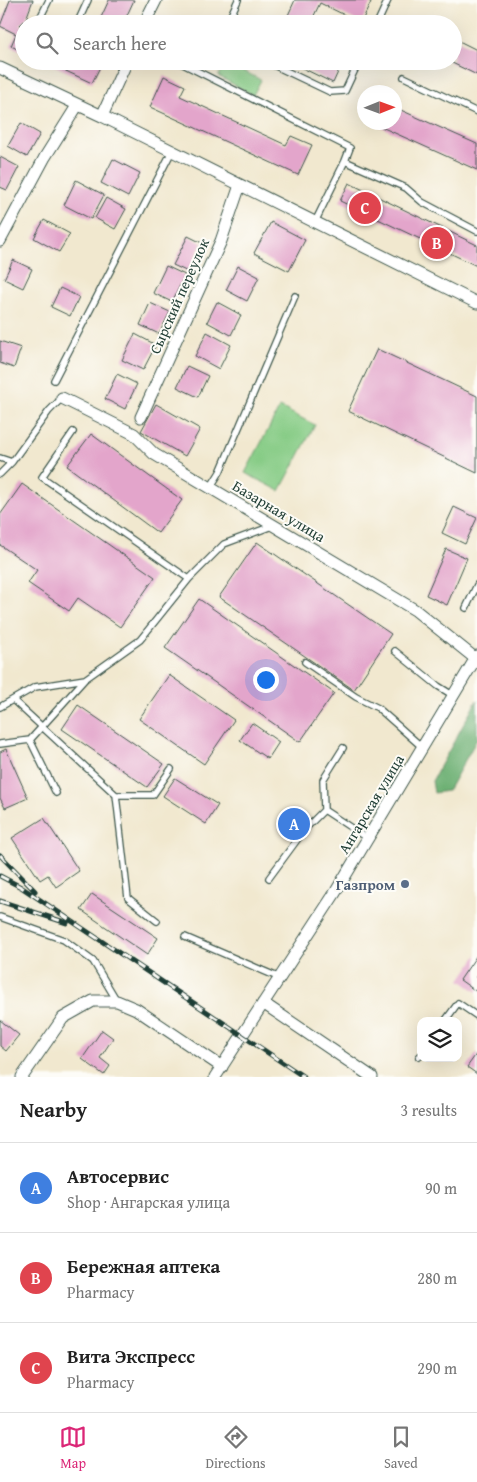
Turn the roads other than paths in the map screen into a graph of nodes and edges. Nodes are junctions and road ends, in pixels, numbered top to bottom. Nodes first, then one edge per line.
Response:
1 (49, 0) edge
2 (88, 0) edge
3 (156, 0) edge
4 (238, 0) edge
5 (388, 0) edge
6 (42, 15) edge
7 (81, 15) edge
8 (148, 15) edge
9 (231, 15) edge
10 (381, 15) edge
11 (0, 68) edge
12 (123, 70) edge
13 (195, 70) edge
14 (284, 70) edge
15 (355, 70) edge
16 (404, 77) dead end
17 (77, 106) junction
18 (477, 112) edge
19 (102, 116) junction
20 (172, 151) junction
21 (344, 161) junction
22 (240, 185) junction
23 (315, 222) junction
24 (477, 231) edge
25 (0, 241) edge
26 (295, 296) dead end
27 (477, 303) edge
28 (54, 380) dead end
29 (62, 398) joint
30 (141, 417) dead end
31 (73, 432) dead end
32 (0, 458) edge
33 (12, 462) junction
34 (0, 474) edge
35 (210, 488) junction
36 (274, 525) junction
37 (189, 579) junction
38 (477, 586) edge
39 (466, 608) dead end
40 (395, 651) dead end
41 (476, 658) edge
42 (305, 662) dead end
43 (85, 679) junction
44 (454, 696) junction
45 (13, 700) junction
46 (0, 707) edge
47 (43, 726) junction
48 (30, 740) junction
49 (0, 744) edge
50 (343, 748) dead end
51 (423, 748) junction
52 (171, 770) dead end
53 (56, 792) dead end
54 (116, 795) junction
55 (324, 810) junction
56 (368, 839) junction
57 (269, 878) dead end
58 (0, 917) edge
59 (157, 921) dead end
60 (185, 936) dead end
61 (280, 978) junction
62 (117, 1001) junction
63 (263, 1003) junction
64 (477, 1016) edge
65 (448, 1017) edge
66 (222, 1067) junction
67 (22, 1077) edge
68 (215, 1077) edge
69 (372, 1077) edge

1 - 6 lane
2 - 7 lane
3 - 8 street
4 - 9 lane
5 - 10 lane
11 - 17 street
12 - 19 street
13 - 21 lane
14 - 15 lane
16 - 18 lane
17 - 19 street
17 - 25 street
19 - 20 street
20 - 22 street
20 - 28 lane
21 - 23 lane
21 - 24 lane
22 - 23 street
22 - 30 street, Сырский переулок
23 - 27 street
26 - 35 lane
29 - 33 lane
29 - 35 street, Базарная улица
31 - 37 lane
32 - 33 lane
33 - 34 lane
35 - 36 street, Базарная улица
36 - 37 lane
36 - 41 street, Базарная улица
37 - 43 lane
38 - 39 lane
40 - 44 lane
41 - 44 street, Ангарская улица
42 - 51 lane
43 - 45 lane
43 - 47 lane
44 - 51 street, Ангарская улица
45 - 46 lane
45 - 47 lane
47 - 48 lane
47 - 54 lane
48 - 49 lane
48 - 53 lane
50 - 55 lane
51 - 56 street, Ангарская улица
52 - 54 lane
54 - 59 lane
55 - 56 lane
55 - 57 lane
56 - 61 street, Ангарская улица
58 - 62 lane
60 - 61 lane
61 - 63 street, Ангарская улица
62 - 66 street
62 - 67 street
63 - 66 street, Ангарская улица
63 - 69 street
64 - 65 lane
66 - 68 street, Ангарская улица

